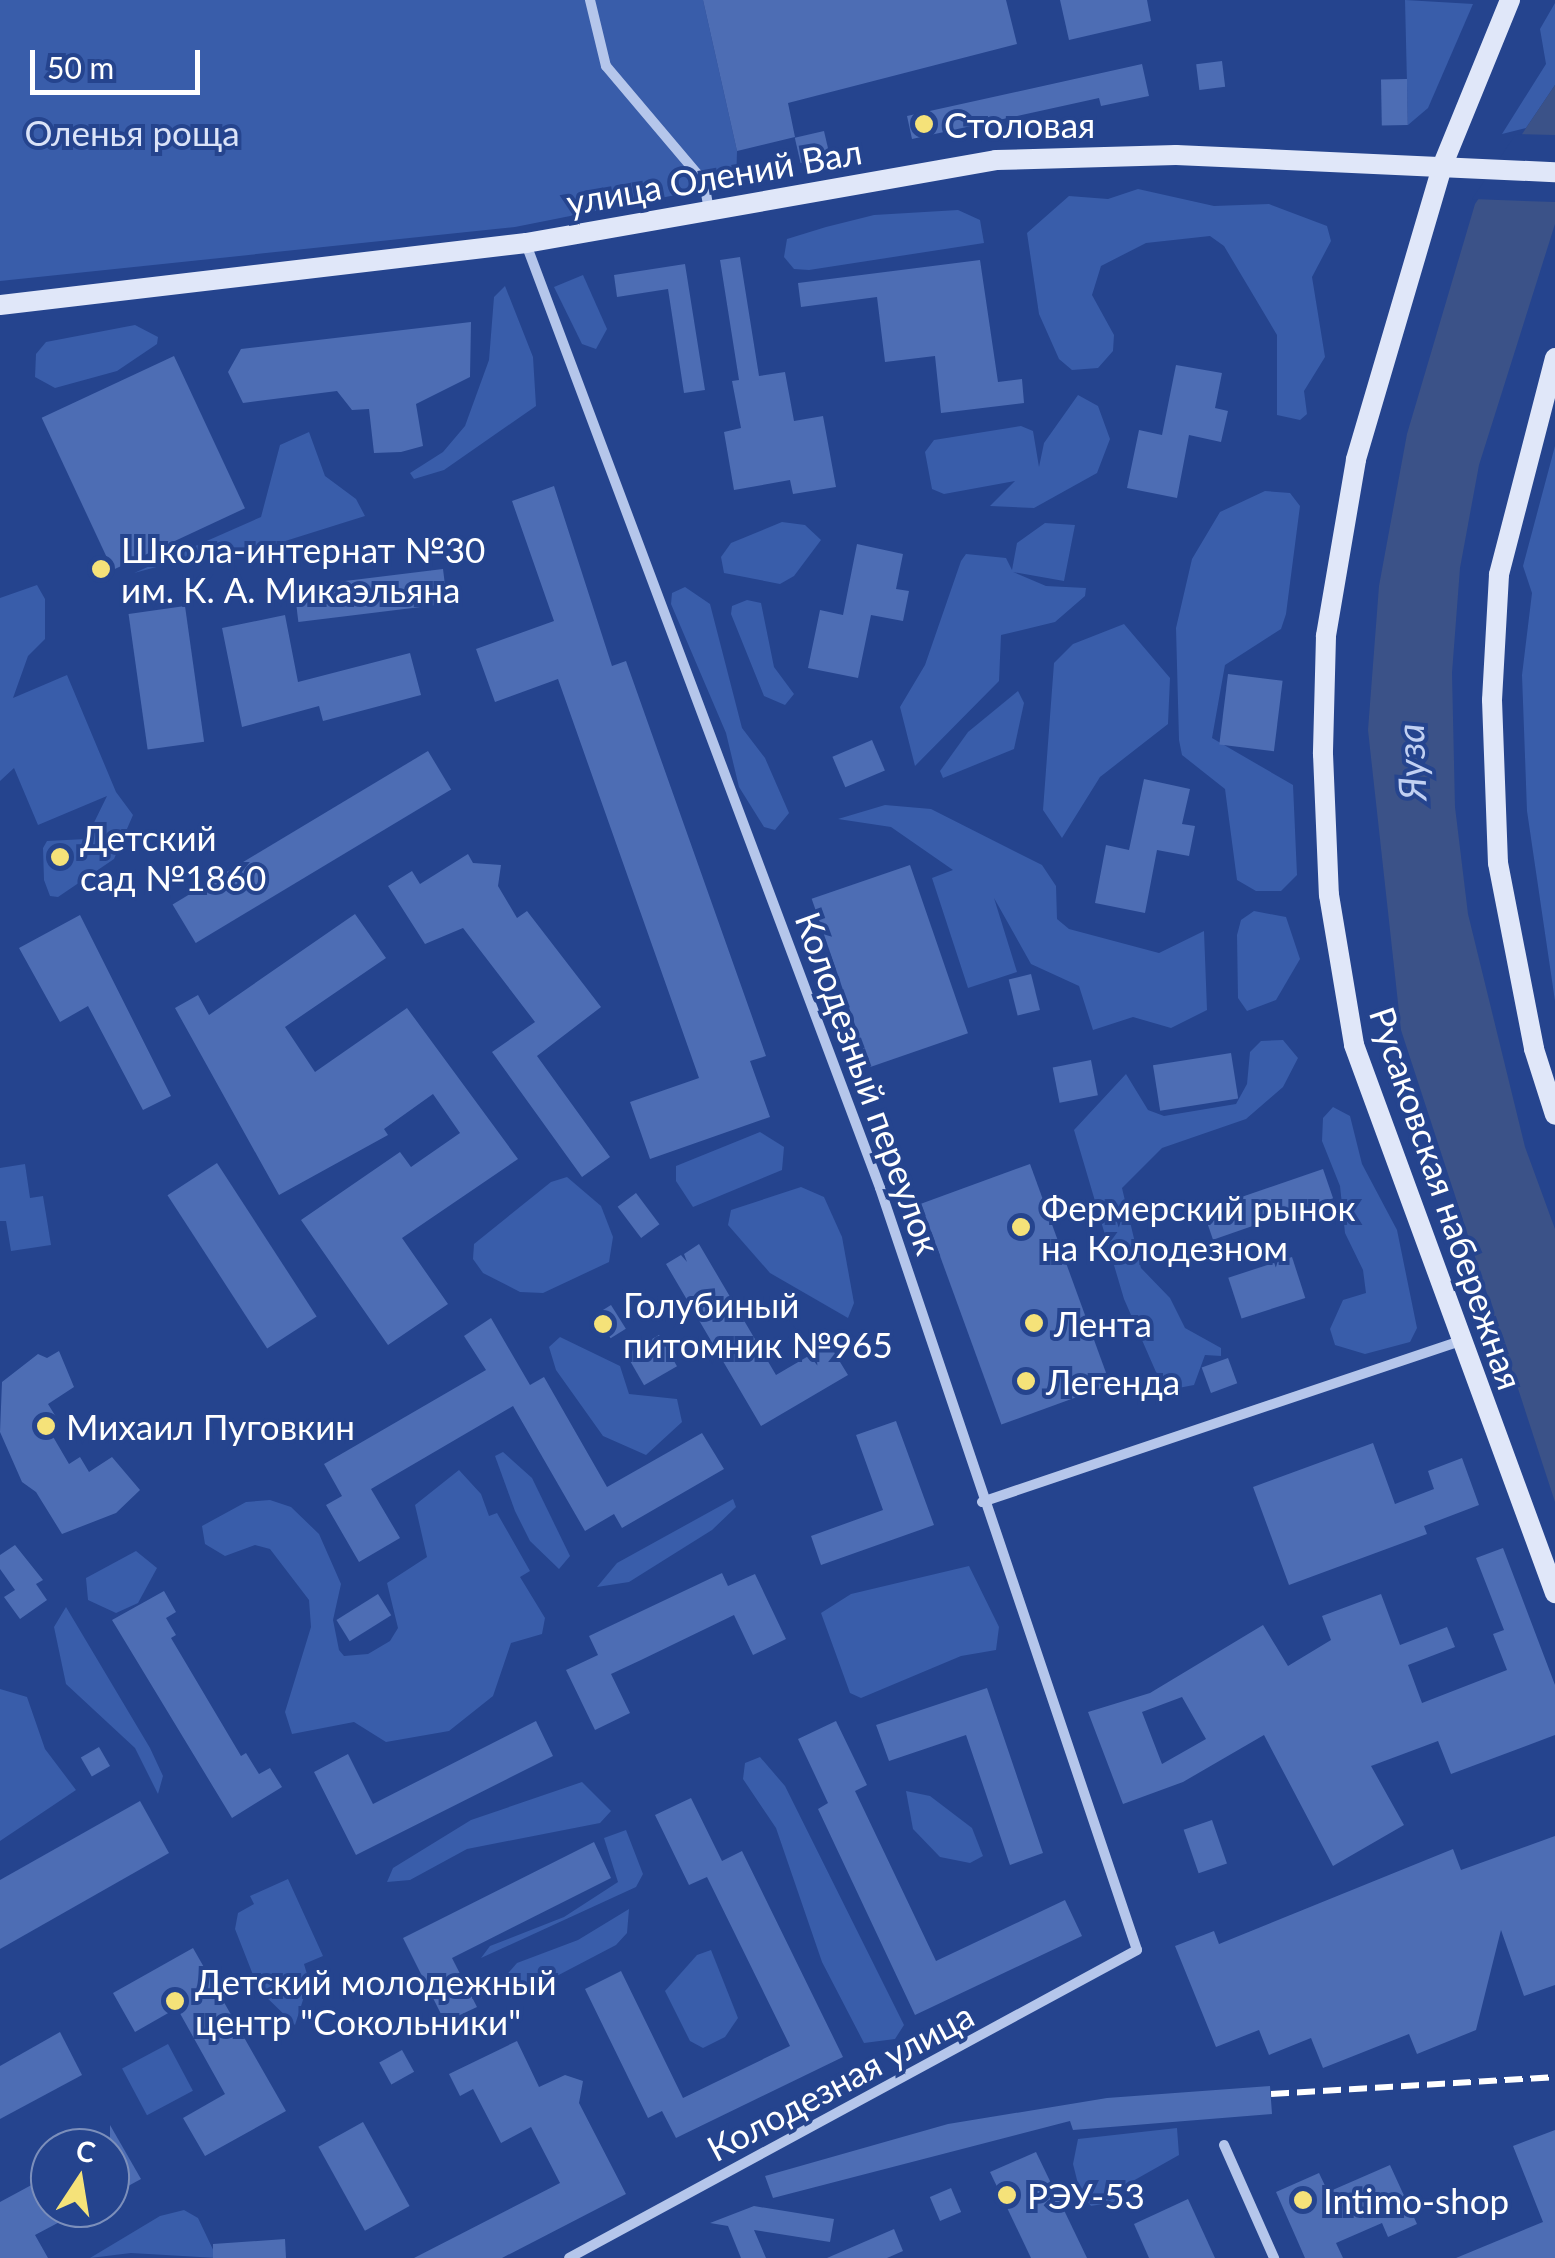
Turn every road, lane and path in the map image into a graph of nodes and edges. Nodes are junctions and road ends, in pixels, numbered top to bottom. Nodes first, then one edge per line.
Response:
1 (590, 0) edge
2 (1510, 0) edge
3 (1442, 167) junction
4 (1555, 172) edge
5 (709, 210) junction
6 (526, 243) junction
7 (0, 305) edge
8 (1555, 358) edge
9 (1555, 1115) edge
10 (1460, 1341) junction
11 (982, 1502) junction
12 (1555, 1594) edge
13 (1137, 1950) joint
14 (1224, 2145) dead end
15 (569, 2258) edge
16 (1274, 2258) edge

1 - 5 street
2 - 3 main road, Русаковская набережная
3 - 4 main road, улица Олений Вал
3 - 5 main road, улица Олений Вал
3 - 10 main road, Русаковская набережная
5 - 6 main road, улица Олений Вал
6 - 7 main road, улица Олений Вал
6 - 11 street, Колодезный переулок
8 - 9 main road
10 - 11 street
10 - 12 main road, Русаковская набережная
11 - 13 street, Колодезный переулок
13 - 15 street, Колодезная улица
14 - 16 street

